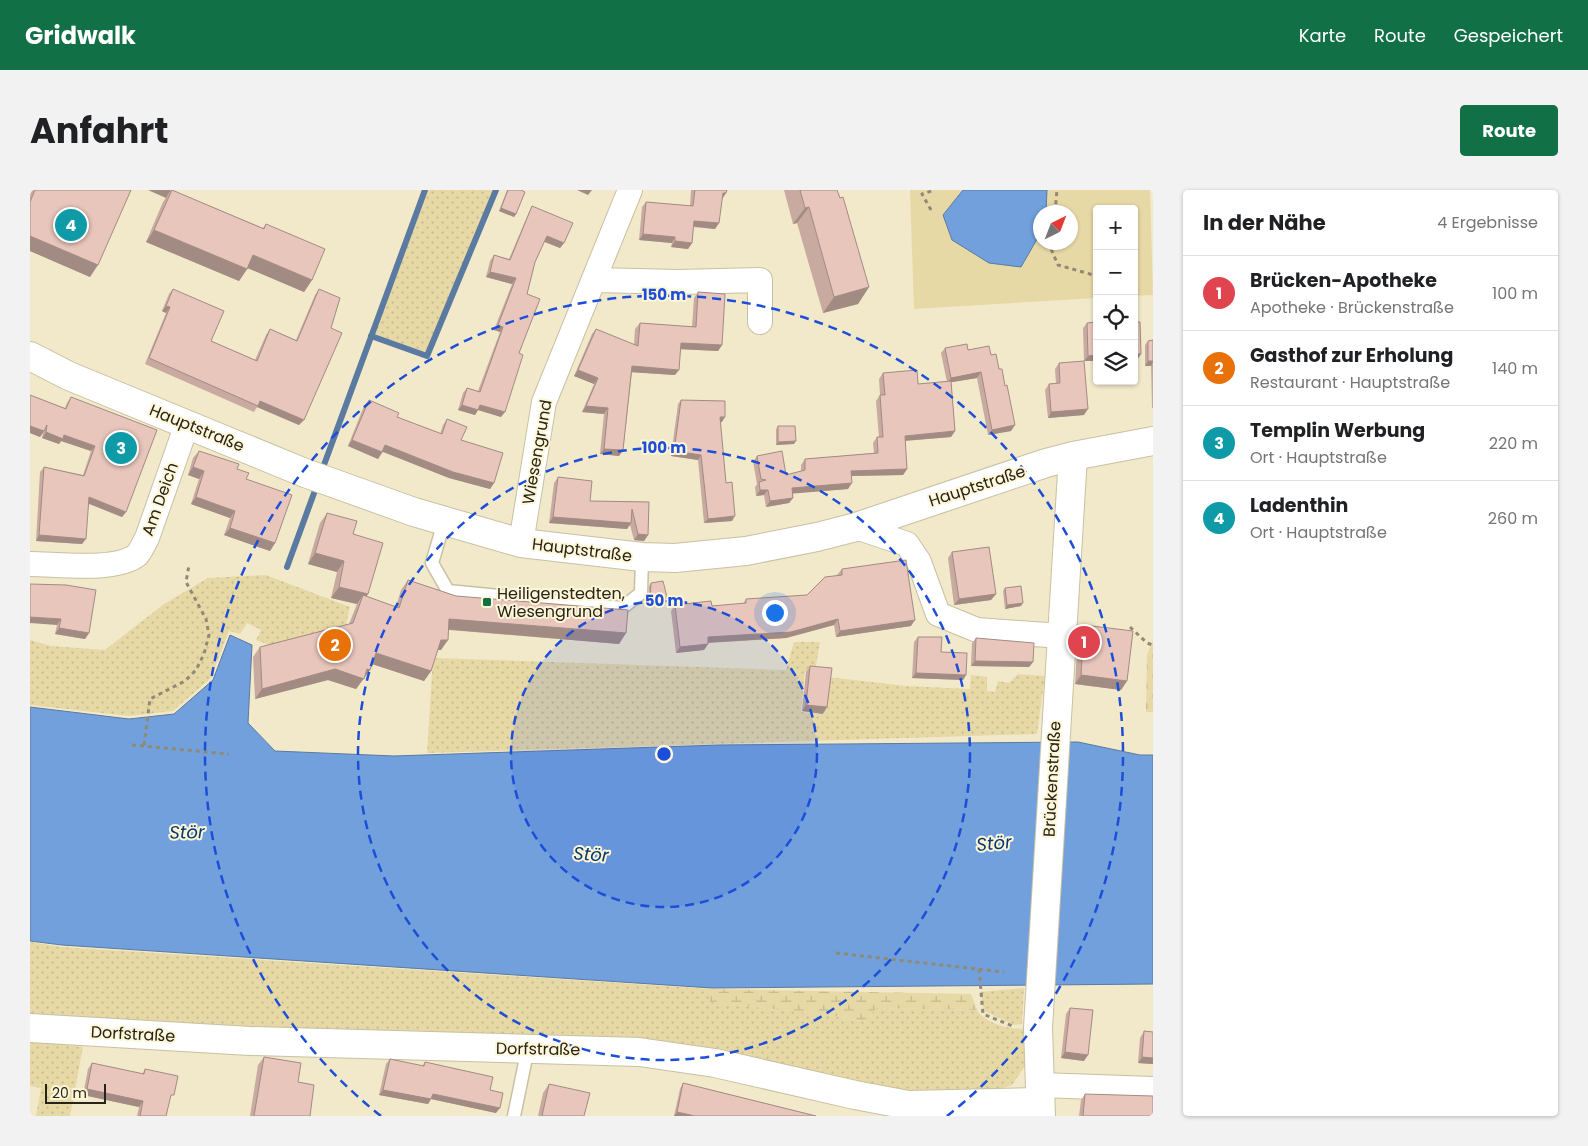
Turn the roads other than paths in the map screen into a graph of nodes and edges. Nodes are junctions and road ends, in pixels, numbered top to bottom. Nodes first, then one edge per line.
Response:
1 (630, 190) edge
2 (595, 280) junction
3 (760, 322) dead end
4 (30, 356) edge
5 (187, 424) junction
6 (1153, 441) edge
7 (1073, 456) junction
8 (444, 522) junction
9 (856, 527) junction
10 (522, 543) junction
11 (642, 557) junction
12 (30, 564) edge
13 (1061, 636) junction
14 (30, 1028) edge
15 (528, 1048) junction
16 (1153, 1089) edge
17 (1040, 1101) edge
18 (514, 1116) edge

1 - 2 street, Wiesengrund
2 - 3 street
2 - 10 street, Wiesengrund
4 - 5 street, Hauptstraße
5 - 8 street, Hauptstraße
5 - 12 street, Am Deich
6 - 7 street, Hauptstraße
7 - 9 street, Hauptstraße
7 - 13 street, Brückenstraße
8 - 10 street, Hauptstraße
8 - 11 lane
9 - 11 street, Hauptstraße
9 - 13 street
10 - 11 street, Hauptstraße
13 - 17 street, Brückenstraße
14 - 15 street, Dorfstraße
15 - 17 street, Dorfstraße
15 - 18 lane
16 - 17 street

